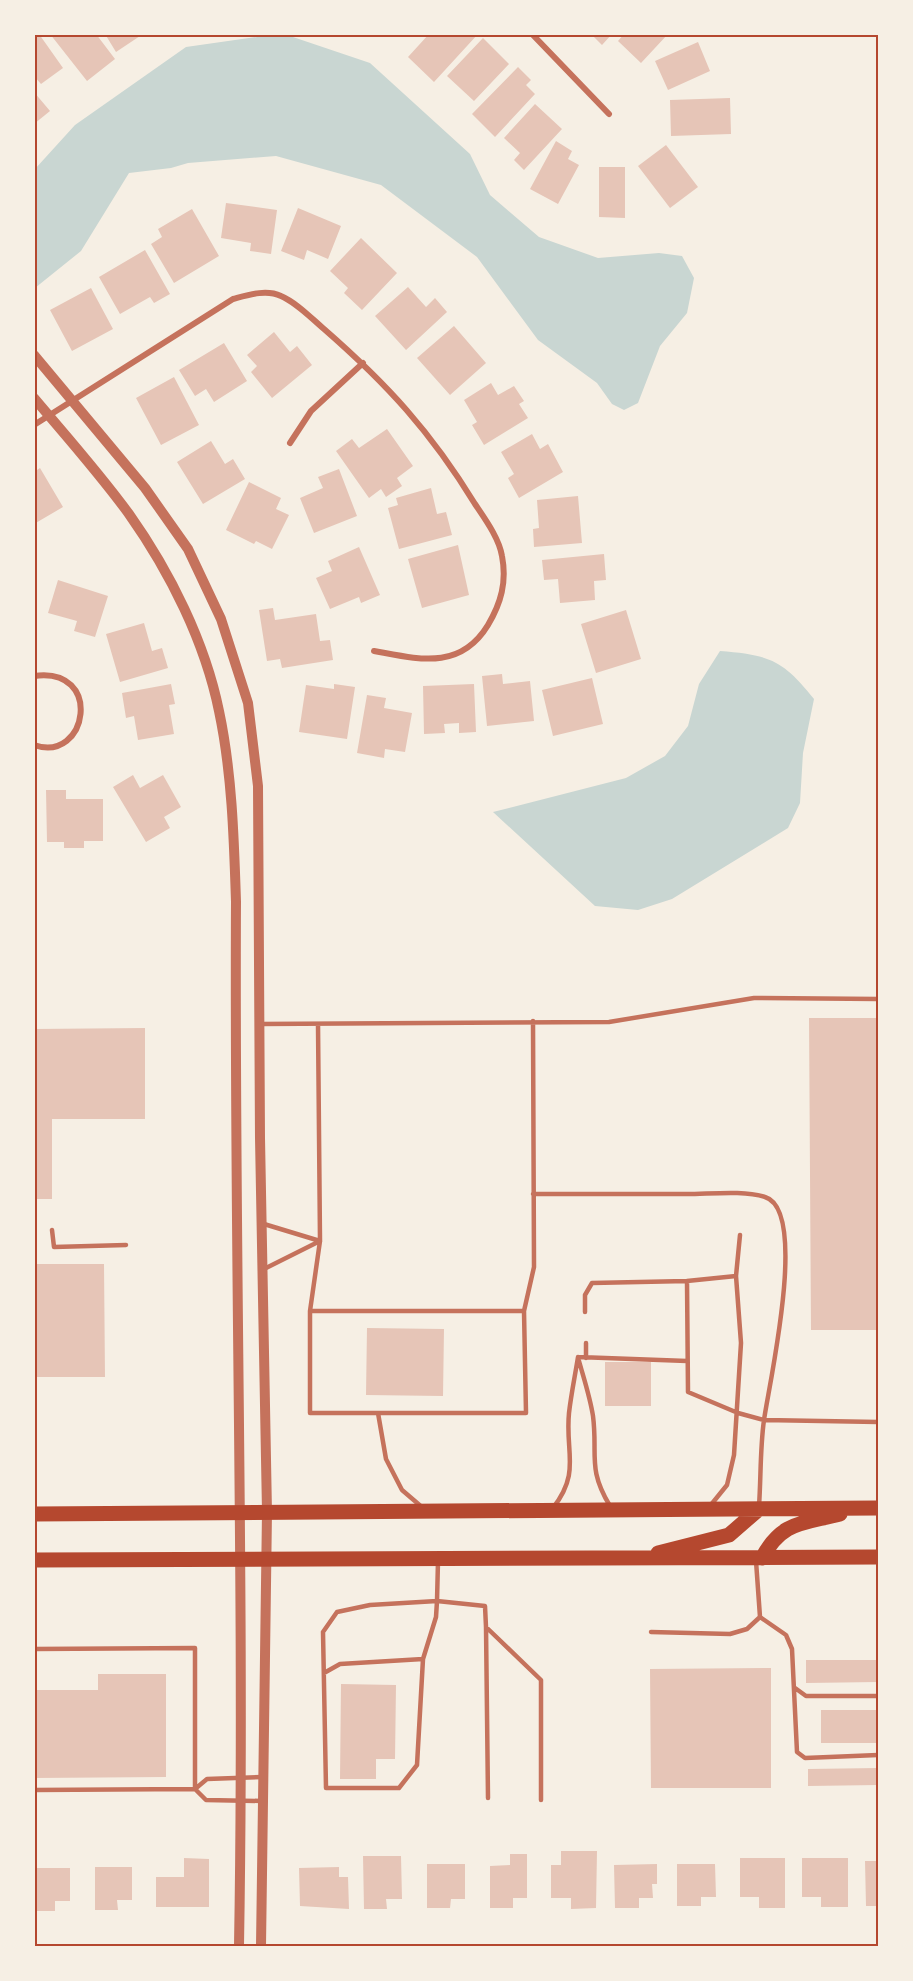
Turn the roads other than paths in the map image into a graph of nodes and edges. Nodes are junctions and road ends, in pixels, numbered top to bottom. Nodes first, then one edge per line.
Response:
1 (532, 34) edge
2 (609, 114) dead end
3 (34, 355) edge
4 (363, 363) junction
5 (34, 398) edge
6 (73, 400) junction
7 (49, 415) junction
8 (34, 425) edge
9 (290, 443) dead end
10 (374, 651) dead end
11 (34, 676) edge
12 (34, 745) edge
13 (879, 999) edge
14 (533, 1021) junction
15 (260, 1024) junction
16 (318, 1024) junction
17 (533, 1194) junction
18 (264, 1224) junction
19 (52, 1230) dead end
20 (740, 1235) dead end
21 (320, 1240) junction
22 (126, 1245) dead end
23 (264, 1269) junction
24 (736, 1276) junction
25 (687, 1281) junction
26 (310, 1311) junction
27 (524, 1311) junction
28 (585, 1312) dead end
29 (586, 1343) dead end
30 (578, 1357) junction
31 (586, 1358) junction
32 (687, 1361) junction
33 (378, 1413) junction
34 (738, 1413) junction
35 (764, 1420) junction
36 (879, 1422) edge
37 (861, 1508) junction
38 (879, 1508) edge
39 (759, 1509) junction
40 (550, 1510) junction
41 (613, 1510) junction
42 (706, 1510) junction
43 (428, 1511) junction
44 (267, 1512) junction
45 (238, 1513) junction
46 (34, 1514) edge
47 (879, 1557) edge
48 (438, 1558) junction
49 (759, 1558) junction
50 (240, 1559) junction
51 (267, 1559) junction
52 (632, 1559) junction
53 (34, 1560) edge
54 (437, 1601) junction
55 (759, 1617) junction
56 (486, 1627) junction
57 (651, 1632) dead end
58 (34, 1649) edge
59 (423, 1659) junction
60 (324, 1673) junction
61 (795, 1688) junction
62 (879, 1696) edge
63 (879, 1755) edge
64 (242, 1777) junction
65 (264, 1777) junction
66 (195, 1789) junction
67 (34, 1790) edge
68 (488, 1798) dead end
69 (541, 1800) dead end
70 (263, 1801) junction
71 (242, 1803) junction
72 (239, 1947) edge
73 (261, 1947) edge

1 - 2 street
3 - 6 street
4 - 6 street
4 - 9 street
4 - 10 street
5 - 7 street
6 - 7 street
6 - 15 street
7 - 8 street
7 - 45 street
11 - 12 street
13 - 14 lane
14 - 16 lane
14 - 17 lane
15 - 16 lane
15 - 18 street
16 - 21 lane
17 - 27 lane
17 - 35 lane
18 - 21 lane
18 - 23 street
19 - 22 lane
20 - 24 lane
21 - 23 lane
21 - 26 lane
23 - 44 street
24 - 25 lane
24 - 34 lane
25 - 28 lane
25 - 32 lane
26 - 27 lane
26 - 33 lane
27 - 33 lane
29 - 31 lane
30 - 31 lane
30 - 40 lane
30 - 41 lane
31 - 32 lane
32 - 34 lane
33 - 43 lane
34 - 35 lane
34 - 42 lane
35 - 36 lane
35 - 39 lane
37 - 38 main road
37 - 39 main road
37 - 49 main road
39 - 42 main road
39 - 52 main road
40 - 41 main road
40 - 43 main road
41 - 42 main road
43 - 44 main road
44 - 45 main road
44 - 51 street
45 - 46 main road
45 - 50 street
47 - 49 main road
48 - 51 main road
48 - 52 main road
48 - 54 lane
49 - 52 main road
49 - 55 lane
50 - 51 main road
50 - 53 main road
50 - 64 street
51 - 65 street
54 - 56 lane
54 - 59 lane
54 - 60 lane
55 - 57 lane
55 - 61 lane
56 - 68 lane
56 - 69 lane
58 - 66 lane
59 - 60 lane
59 - 60 lane
61 - 62 lane
61 - 63 lane
64 - 65 lane
64 - 66 lane
64 - 71 street
65 - 70 street
66 - 67 lane
66 - 71 lane
70 - 71 lane
70 - 73 street
71 - 72 street

